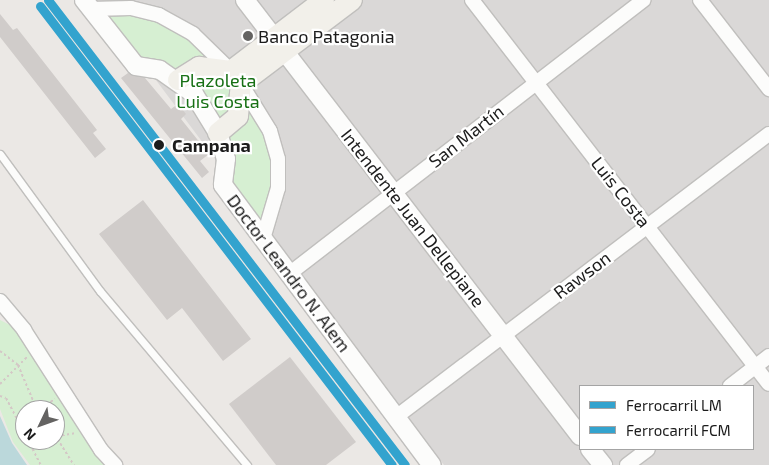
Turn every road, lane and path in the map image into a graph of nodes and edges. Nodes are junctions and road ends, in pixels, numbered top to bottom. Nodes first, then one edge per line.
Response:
1 (245, 0) edge
2 (324, 0) edge
3 (352, 0) edge
4 (472, 0) edge
5 (644, 0) edge
6 (700, 0) edge
7 (87, 4) edge
8 (279, 45) junction
9 (236, 77) junction
10 (178, 80) junction
11 (536, 82) junction
12 (769, 89) edge
13 (218, 133) junction
14 (769, 134) edge
15 (0, 154) edge
16 (394, 193) junction
17 (646, 226) junction
18 (263, 239) junction
19 (289, 274) junction
20 (0, 301) edge
21 (503, 335) junction
22 (36, 348) junction
23 (0, 351) edge
24 (769, 356) edge
25 (18, 365) junction
26 (756, 367) junction
27 (0, 384) edge
28 (769, 384) edge
29 (731, 385) edge
30 (64, 393) junction
31 (0, 396) edge
32 (33, 400) edge
33 (53, 400) edge
34 (15, 416) edge
35 (396, 417) junction
36 (89, 431) junction
37 (65, 435) edge
38 (579, 435) edge
39 (33, 450) edge
40 (64, 450) edge
41 (591, 450) edge
42 (647, 450) edge
43 (40, 465) edge
44 (74, 465) edge
45 (115, 465) edge
46 (247, 465) edge
47 (432, 465) edge
48 (603, 465) edge
49 (627, 465) edge

1 - 8 street, Intendente Juan Dellepiane
2 - 8 main road
3 - 8 main road
4 - 11 street, Luis Costa
5 - 11 street, San Martín
6 - 12 street
7 - 9 street
7 - 10 street, Doctor Leandro N. Alem
8 - 9 main road
8 - 16 street, Intendente Juan Dellepiane
9 - 10 main road
9 - 13 main road
9 - 18 street
10 - 13 street, Doctor Leandro N. Alem
11 - 16 street, San Martín
11 - 17 street, Luis Costa
13 - 18 street, Doctor Leandro N. Alem
14 - 17 street, Rawson
15 - 46 lane
16 - 19 street, San Martín
16 - 21 street, Intendente Juan Dellepiane
17 - 21 street, Rawson
17 - 26 street, Luis Costa
18 - 19 street, Doctor Leandro N. Alem
19 - 35 street, Doctor Leandro N. Alem
20 - 22 street
21 - 35 street, Rawson
21 - 38 street, Intendente Juan Dellepiane
22 - 25 path
22 - 30 street
23 - 25 path
24 - 26 street
25 - 27 path
25 - 32 path
26 - 28 street, Luis Costa
26 - 29 street
30 - 33 path
30 - 36 street
31 - 34 path
35 - 47 street, Doctor Leandro N. Alem
36 - 37 path
36 - 45 street
39 - 43 path
40 - 44 path
41 - 48 street
42 - 49 street

